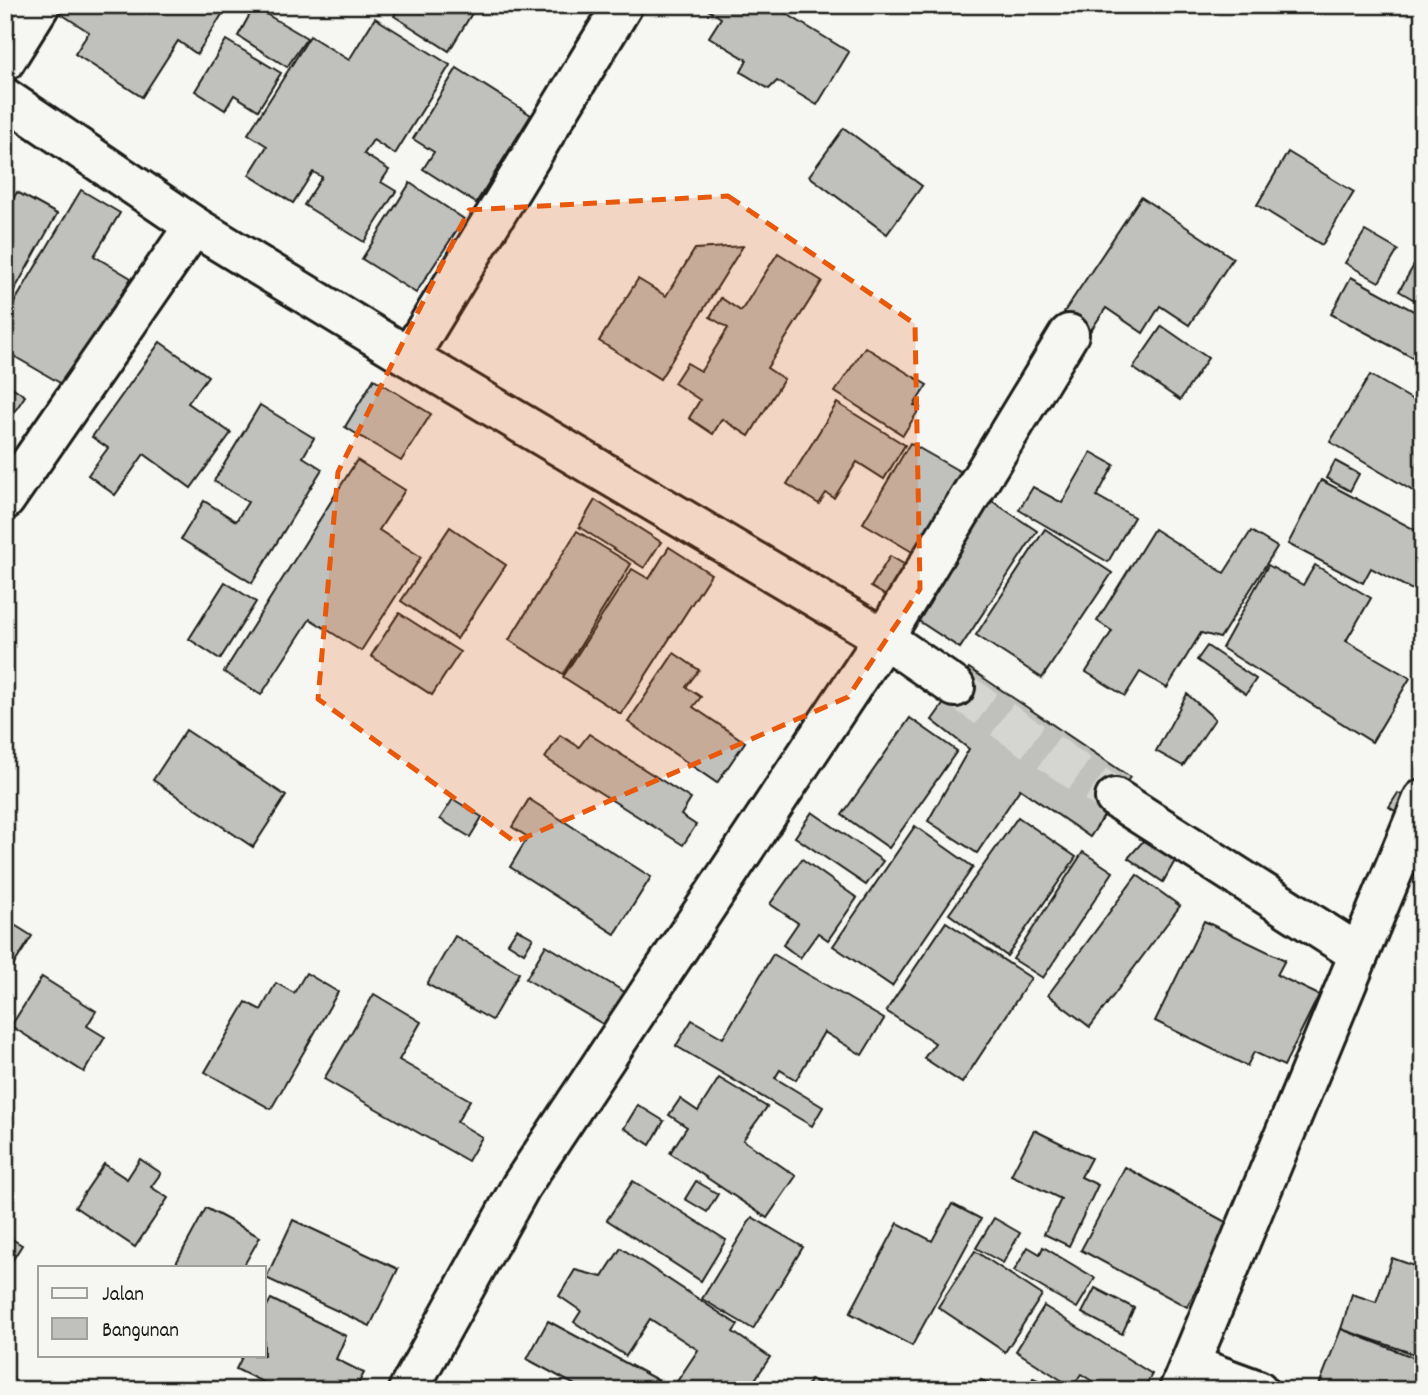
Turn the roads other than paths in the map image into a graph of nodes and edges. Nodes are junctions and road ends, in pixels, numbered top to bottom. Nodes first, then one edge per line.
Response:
1 (40, 5) edge
2 (623, 5) edge
3 (5, 61) edge
4 (5, 98) edge
5 (194, 226) junction
6 (1069, 334) dead end
7 (409, 357) junction
8 (5, 500) edge
9 (884, 638) junction
10 (955, 687) tunnel mouth
11 (1115, 798) tunnel mouth
12 (1423, 799) edge
13 (1359, 954) junction
14 (1184, 1377) edge
15 (408, 1390) edge
16 (1258, 1390) edge

1 - 3 street
2 - 7 street
4 - 5 street
5 - 7 street
5 - 8 street
6 - 9 street
7 - 9 street
9 - 10 street
9 - 15 street
11 - 13 street
12 - 13 street
13 - 14 street
14 - 16 street

